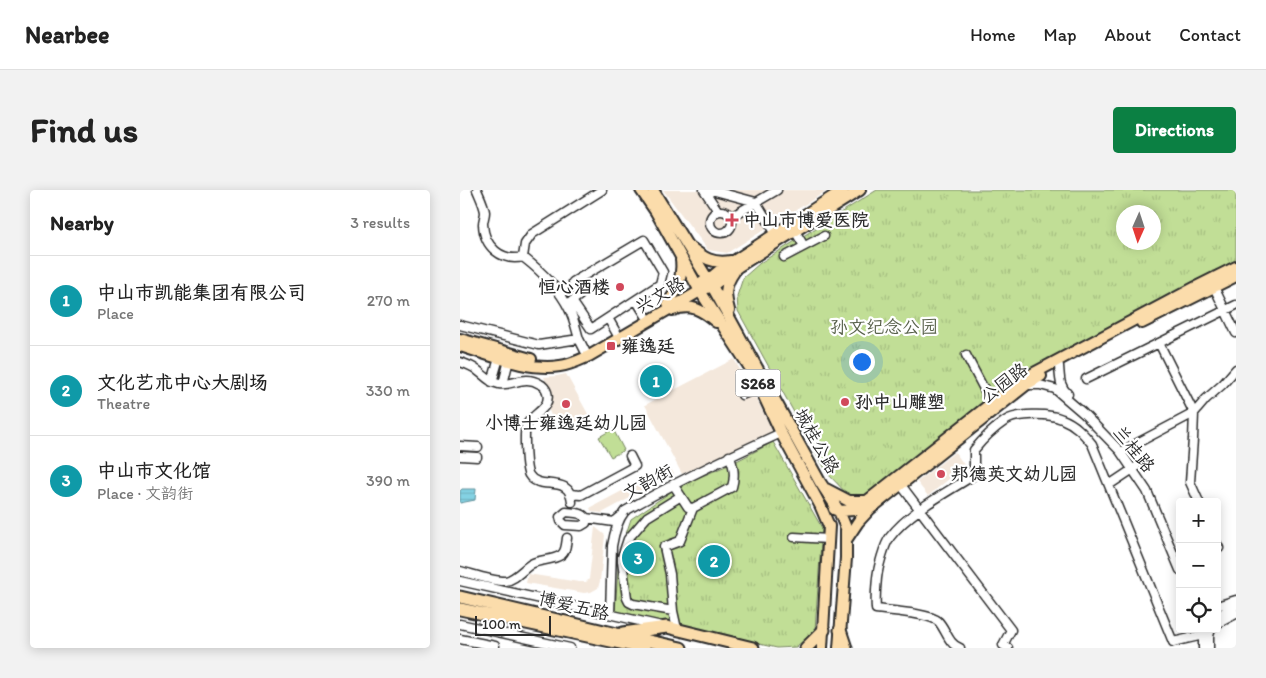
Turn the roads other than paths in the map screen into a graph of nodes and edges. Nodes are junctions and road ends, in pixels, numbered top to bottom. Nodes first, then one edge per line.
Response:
1 (477, 190) edge
2 (602, 190) edge
3 (641, 190) edge
4 (653, 190) edge
5 (704, 190) edge
6 (712, 190) edge
7 (777, 190) edge
8 (843, 190) edge
9 (860, 190) edge
10 (756, 202) junction
11 (718, 211) junction
12 (731, 217) junction
13 (795, 231) junction
14 (776, 234) junction
15 (824, 236) dead end
16 (685, 243) junction
17 (804, 246) junction
18 (680, 254) junction
19 (523, 257) junction
20 (784, 257) dead end
21 (737, 264) junction
22 (1236, 267) edge
23 (1236, 276) edge
24 (710, 283) junction
25 (1214, 287) junction
26 (698, 288) junction
27 (636, 300) junction
28 (668, 303) junction
29 (1236, 305) edge
30 (1225, 311) junction
31 (608, 318) junction
32 (646, 319) junction
33 (460, 325) edge
34 (728, 326) junction
35 (1236, 333) edge
36 (617, 334) junction
37 (460, 339) edge
38 (579, 339) junction
39 (1159, 343) junction
40 (460, 346) edge
41 (585, 351) junction
42 (966, 356) dead end
43 (504, 359) junction
44 (460, 362) edge
45 (1058, 363) junction
46 (1236, 369) edge
47 (1040, 373) junction
48 (1086, 379) dead end
49 (492, 382) junction
50 (503, 384) junction
51 (1026, 385) junction
52 (1047, 387) junction
53 (760, 388) junction
54 (742, 394) dead end
55 (993, 406) junction
56 (1194, 414) junction
57 (781, 433) junction
58 (460, 446) edge
59 (478, 447) dead end
60 (1124, 450) junction
61 (460, 456) edge
62 (630, 456) dead end
63 (729, 456) junction
64 (477, 457) dead end
65 (1135, 468) junction
66 (673, 484) junction
67 (900, 485) junction
68 (1109, 485) junction
69 (810, 487) junction
70 (825, 489) junction
71 (681, 496) junction
72 (571, 498) junction
73 (1197, 498) edge
74 (693, 508) junction
75 (870, 509) junction
76 (920, 510) junction
77 (839, 511) junction
78 (566, 512) junction
79 (620, 517) junction
80 (583, 520) junction
81 (564, 524) junction
82 (615, 530) junction
83 (794, 537) dead end
84 (567, 538) junction
85 (828, 539) junction
86 (846, 540) junction
87 (1176, 548) edge
88 (1176, 560) edge
89 (460, 571) edge
90 (460, 581) edge
91 (460, 597) edge
92 (1236, 600) edge
93 (1221, 605) edge
94 (1236, 606) edge
95 (460, 609) edge
96 (673, 611) junction
97 (610, 614) junction
98 (1221, 614) edge
99 (1234, 615) edge
100 (1221, 622) edge
101 (460, 624) edge
102 (1221, 625) edge
103 (672, 628) junction
104 (824, 630) junction
105 (840, 630) junction
106 (498, 633) junction
107 (1207, 637) edge
108 (614, 638) junction
109 (460, 639) edge
110 (471, 641) junction
111 (460, 646) edge
112 (495, 647) edge
113 (570, 648) edge
114 (628, 648) edge
115 (644, 648) edge
116 (681, 648) edge
117 (753, 648) edge
118 (806, 648) edge
119 (822, 648) edge
120 (839, 648) edge
121 (846, 648) edge
122 (960, 648) edge
123 (1008, 648) edge

1 - 19 street
2 - 19 street
3 - 18 main road, 城桂公路 / S268
4 - 16 main road, 城桂公路 / S268
5 - 11 street
6 - 10 street
7 - 10 street
8 - 14 main road, 兴文路
9 - 13 main road, 兴文路
10 - 12 street
10 - 14 street
11 - 12 street
11 - 12 street
13 - 17 street
13 - 21 main road, 兴文路
14 - 21 main road, 兴文路
15 - 17 street
16 - 21 main road
16 - 24 main road, 城桂公路 / S268
17 - 20 street
18 - 26 main road, 城桂公路 / S268
18 - 28 main road
19 - 38 street
21 - 24 main road, 兴文路
21 - 34 main road
22 - 45 main road, 公园路
23 - 25 main road, 公园路
24 - 26 main road, 兴文路
24 - 34 main road, 城桂公路 / S268
25 - 30 street
25 - 45 main road, 公园路
26 - 28 main road, 兴文路
26 - 32 main road, 兴文路
26 - 34 main road, 城桂公路 / S268
27 - 31 street
27 - 31 street
27 - 32 street
28 - 32 main road, 兴文路
29 - 30 street
30 - 35 street
30 - 39 street
31 - 36 street
32 - 34 main road
32 - 36 main road, 兴文路
32 - 43 main road, 兴文路
33 - 38 street
34 - 53 main road, 城桂公路 / S268
34 - 70 main road, 城桂公路 / S268
36 - 41 main road, 兴文路
37 - 41 main road, 兴文路
38 - 41 street
39 - 48 street
39 - 56 street
40 - 43 main road, 兴文路
42 - 55 street
43 - 49 street
43 - 50 street
44 - 49 street
45 - 47 main road, 公园路
45 - 60 street, 兰桂路
46 - 56 street
47 - 51 main road, 公园路
47 - 52 street
47 - 55 main road, 公园路
49 - 50 street
50 - 72 street
51 - 52 street, 兰桂路
51 - 55 main road, 公园路
52 - 65 street, 兰桂路
53 - 54 street
53 - 57 main road, 城桂公路 / S268
55 - 67 main road, 公园路
55 - 70 main road, 公园路
56 - 60 street
56 - 73 street
57 - 63 street, 文韵街
57 - 69 main road, 城桂公路 / S268
58 - 59 street
60 - 65 street, 兰桂路
61 - 64 street
62 - 72 street
63 - 66 street, 文韵街
63 - 74 street
65 - 68 street
65 - 87 street, 兰桂路
65 - 88 street, 兰桂路
66 - 71 street
66 - 79 street, 文韵街
67 - 75 main road, 公园路
67 - 76 street
68 - 76 street
68 - 107 street
69 - 77 main road
69 - 85 main road, 城桂公路 / S268
70 - 77 main road, 城桂公路 / S268
71 - 74 street
71 - 96 street
72 - 78 street
72 - 80 street
74 - 96 street
75 - 77 main road
75 - 86 main road, 公园路
76 - 122 street
76 - 123 street
77 - 86 main road, 城桂公路 / S268
78 - 80 street
78 - 81 street
79 - 80 street
79 - 82 street, 文韵街
80 - 81 street
80 - 82 street
80 - 84 street
81 - 84 street
82 - 97 street, 文韵街
83 - 85 street
84 - 89 street
85 - 104 main road, 城桂公路 / S268
86 - 105 main road, 城桂公路 / S268
90 - 97 street
91 - 108 highway, 博爱五路
92 - 93 street
94 - 98 street
95 - 108 highway, 博爱五路
96 - 103 street
97 - 103 street
99 - 100 street
99 - 102 street
101 - 106 street
103 - 108 highway
103 - 117 highway
104 - 118 highway
104 - 119 main road, 城桂公路 / S268
105 - 120 main road, 城桂公路 / S268
105 - 121 highway, S268
106 - 112 street
106 - 113 street
108 - 114 highway
108 - 115 highway, 博爱五路
108 - 116 highway, 博爱五路
109 - 110 street
110 - 111 street
110 - 112 street

